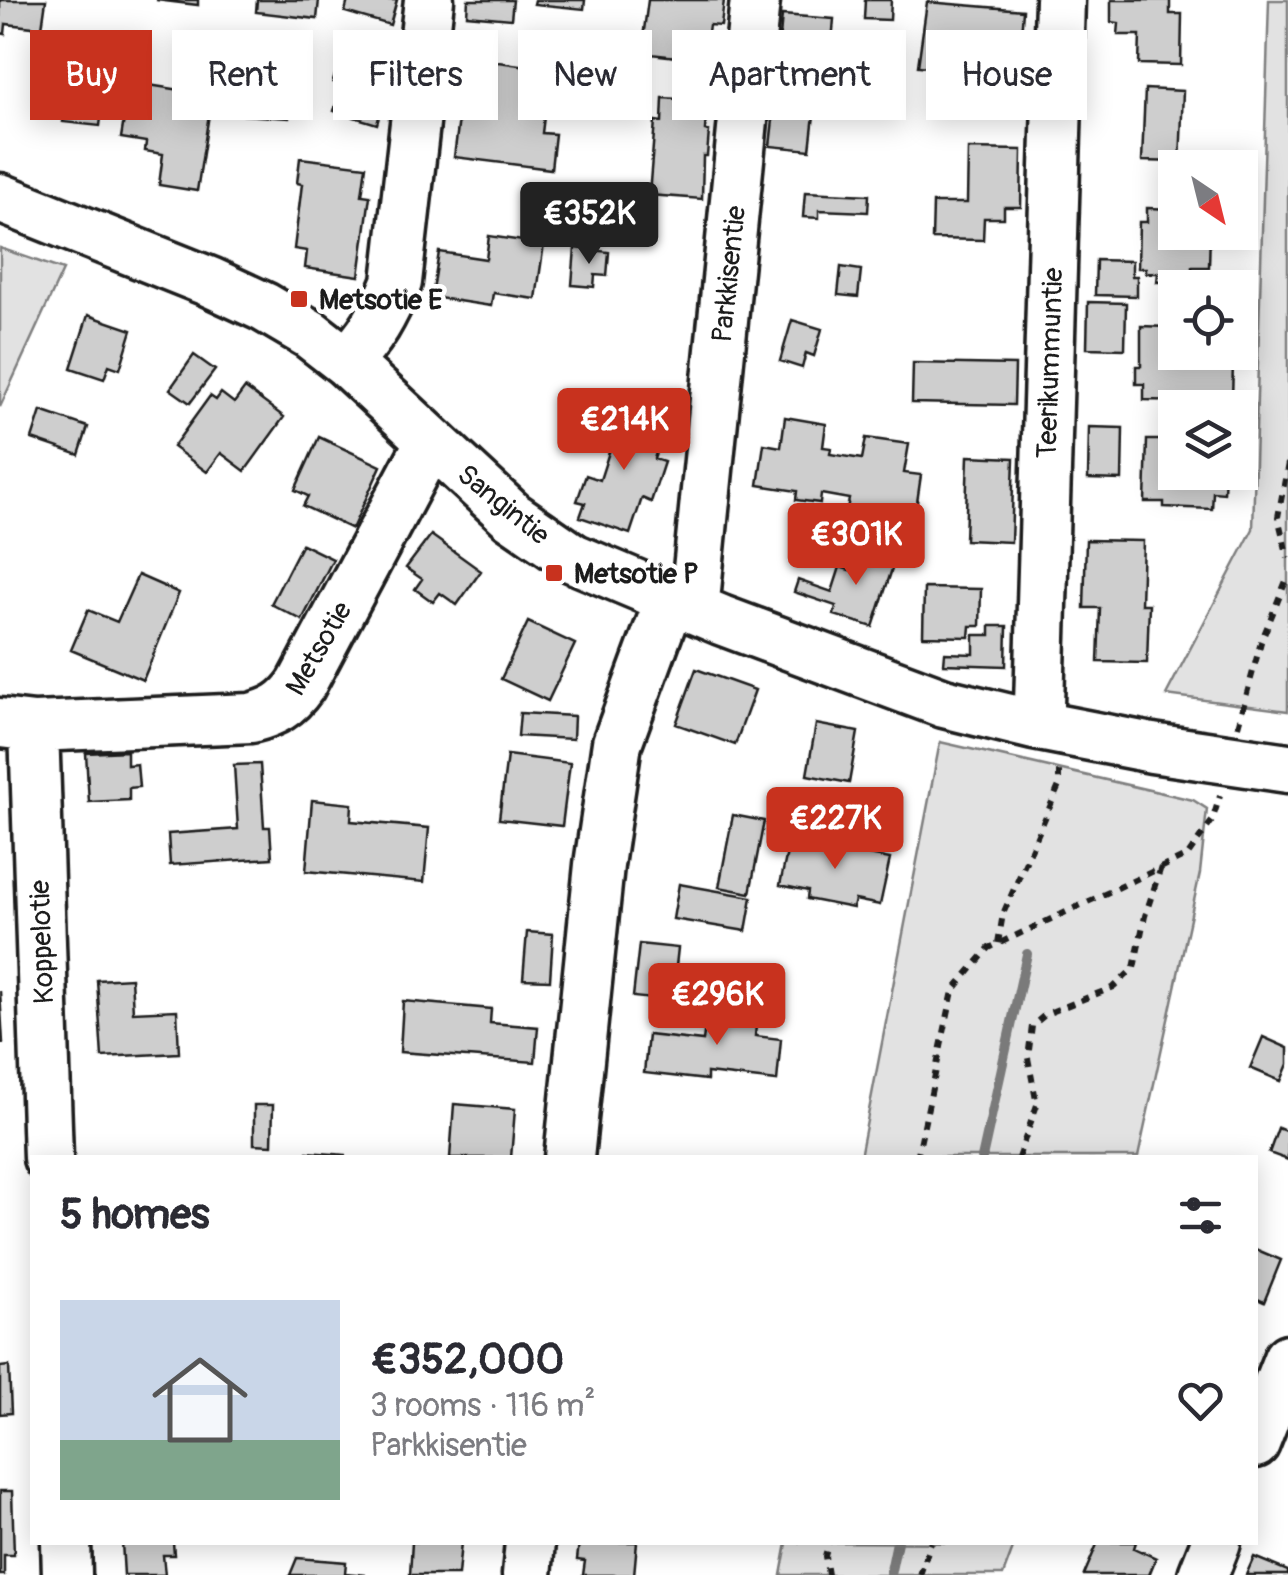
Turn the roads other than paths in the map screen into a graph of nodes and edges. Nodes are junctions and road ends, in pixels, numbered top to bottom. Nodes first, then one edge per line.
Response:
1 (429, 0) edge
2 (756, 0) edge
3 (1060, 0) edge
4 (0, 198) edge
5 (346, 362) junction
6 (430, 442) junction
7 (680, 603) junction
8 (17, 725) edge
9 (1046, 741) junction
10 (1288, 768) edge
11 (48, 1155) edge
12 (569, 1155) edge
13 (1288, 1360) edge
14 (1258, 1435) edge
15 (66, 1545) edge
16 (530, 1545) edge
17 (1215, 1545) edge
18 (68, 1575) edge
19 (527, 1575) edge
20 (1203, 1575) edge

1 - 5 street
2 - 7 street, Parkkisentie
3 - 9 street, Teerikummuntie
4 - 5 street, Sangintie
5 - 6 street, Sangintie
6 - 7 street, Sangintie
6 - 8 street, Metsotie
7 - 9 street, Sangintie
7 - 12 street, Parkkisentie
8 - 11 street, Koppelotie
9 - 10 street, Sangintie
13 - 14 street
15 - 18 street
16 - 19 street
17 - 20 street

